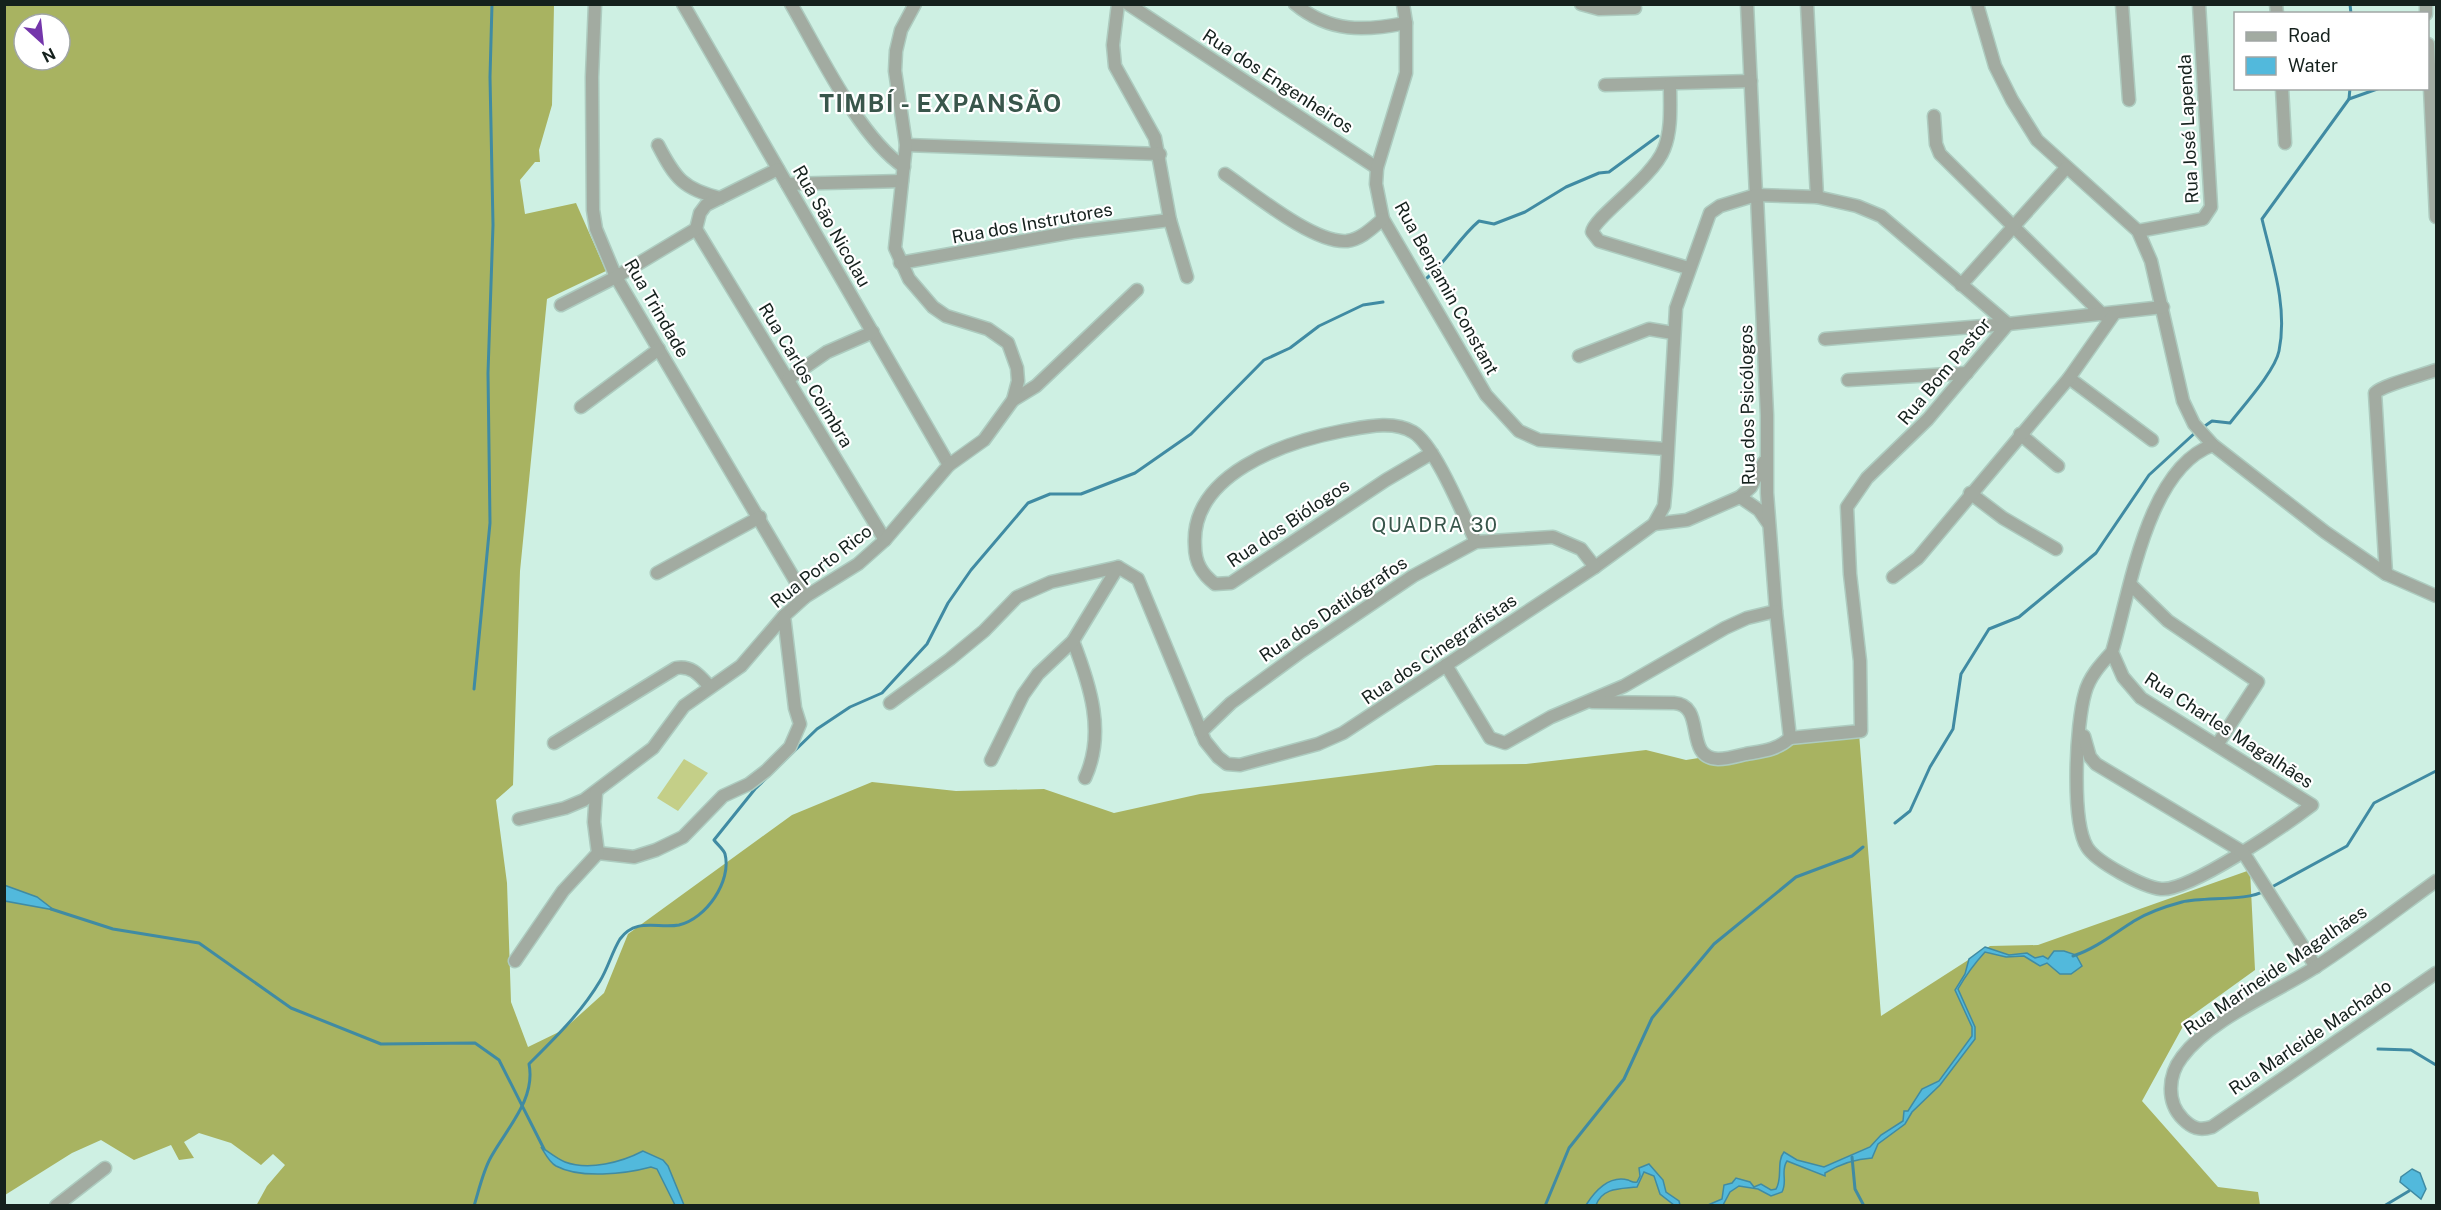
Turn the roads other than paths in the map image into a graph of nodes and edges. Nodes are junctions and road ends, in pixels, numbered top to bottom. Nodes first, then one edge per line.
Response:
1 (595, 4) edge
2 (683, 4) edge
3 (790, 4) edge
4 (1118, 4) edge
5 (1128, 4) edge
6 (1296, 4) edge
7 (1403, 4) edge
8 (1581, 4) edge
9 (1747, 4) edge
10 (1807, 4) edge
11 (1977, 4) edge
12 (2122, 4) edge
13 (2199, 4) edge
14 (911, 6) edge
15 (1635, 8) dead end
16 (1306, 9) edge
17 (1406, 23) junction
18 (2429, 65) edge
19 (1751, 81) junction
20 (1605, 85) dead end
21 (1671, 85) junction
22 (2282, 90) edge
23 (2129, 100) dead end
24 (2433, 106) edge
25 (1934, 116) dead end
26 (2285, 143) dead end
27 (658, 145) dead end
28 (906, 145) junction
29 (1160, 154) junction
30 (904, 167) junction
31 (1377, 168) junction
32 (2066, 168) junction
33 (778, 169) junction
34 (1225, 174) dead end
35 (902, 181) junction
36 (787, 184) junction
37 (1756, 196) junction
38 (1817, 197) junction
39 (720, 198) junction
40 (2436, 217) edge
41 (1383, 219) junction
42 (1170, 220) junction
43 (2015, 227) junction
44 (696, 229) junction
45 (2138, 231) junction
46 (900, 263) junction
47 (1688, 268) junction
48 (616, 277) junction
49 (1187, 277) dead end
50 (1961, 285) junction
51 (1137, 290) dead end
52 (561, 305) dead end
53 (2163, 308) junction
54 (2109, 315) junction
55 (2008, 324) junction
56 (873, 332) junction
57 (1673, 333) junction
58 (1825, 339) dead end
59 (659, 349) junction
60 (1579, 356) dead end
61 (2436, 370) edge
62 (1967, 374) junction
63 (2069, 378) junction
64 (788, 379) junction
65 (1848, 380) dead end
66 (1013, 400) junction
67 (581, 407) dead end
68 (2020, 434) junction
69 (2152, 440) dead end
70 (2213, 445) junction
71 (1667, 449) junction
72 (1432, 453) junction
73 (1766, 458) junction
74 (949, 465) junction
75 (2058, 466) dead end
76 (1970, 494) junction
77 (1740, 497) junction
78 (760, 517) junction
79 (1653, 524) junction
80 (1769, 524) junction
81 (885, 540) junction
82 (1476, 542) junction
83 (2056, 549) dead end
84 (1118, 567) junction
85 (1595, 567) junction
86 (657, 573) dead end
87 (2386, 574) junction
88 (1893, 577) dead end
89 (2131, 585) junction
90 (2436, 596) edge
91 (805, 597) junction
92 (1776, 612) junction
93 (784, 616) junction
94 (1073, 641) junction
95 (2112, 652) junction
96 (1446, 665) junction
97 (710, 687) junction
98 (890, 702) dead end
99 (1588, 702) junction
100 (2081, 723) junction
101 (1201, 732) junction
102 (1790, 738) junction
103 (554, 743) dead end
104 (2217, 746) junction
105 (991, 760) dead end
106 (1085, 778) dead end
107 (596, 793) junction
108 (519, 819) dead end
109 (2243, 852) junction
110 (598, 853) junction
111 (2436, 881) edge
112 (515, 961) dead end
113 (2316, 967) junction
114 (2436, 973) edge
115 (2204, 1129) joint
116 (105, 1168) dead end
117 (56, 1206) edge

1 - 48 street, Rua Trindade
2 - 33 street, Rua São Nicolau
3 - 30 street
4 - 29 street
5 - 31 street, Rua dos Engenheiros
6 - 16 street
7 - 17 street, Rua Benjamin Constant
8 - 15 street
9 - 19 street, Rua dos Psicólogos
10 - 38 street
11 - 32 street
12 - 23 street
13 - 45 street, Rua José Lapenda
14 - 28 street, Rua Porto Rico
16 - 17 street
17 - 31 street, Rua Benjamin Constant
18 - 24 street
19 - 21 street
19 - 37 street, Rua dos Psicólogos
20 - 21 street
21 - 47 street
22 - 26 street
24 - 40 street
25 - 43 street
27 - 39 street
28 - 29 street
28 - 30 street, Rua Porto Rico
29 - 42 street
30 - 35 street, Rua Porto Rico
31 - 41 street, Rua Benjamin Constant
32 - 43 street
32 - 45 street
33 - 36 street, Rua São Nicolau
33 - 39 street
34 - 41 street
35 - 36 street
35 - 46 street, Rua Porto Rico
36 - 56 street, Rua São Nicolau
37 - 38 street
37 - 47 street
37 - 73 street, Rua dos Psicólogos
38 - 50 street, Rua Bom Pastor
39 - 44 street
41 - 71 street, Rua Benjamin Constant
42 - 46 street, Rua dos Instrutores
42 - 49 street
43 - 50 street
43 - 54 street
44 - 48 street
44 - 64 street, Rua Carlos Coimbra
45 - 53 street
46 - 66 street, Rua Porto Rico
47 - 57 street
48 - 52 street
48 - 59 street, Rua Trindade
50 - 55 street, Rua Bom Pastor
51 - 66 street, Rua Porto Rico
53 - 54 street
53 - 70 street
54 - 55 street
54 - 63 street
55 - 58 street
55 - 62 street, Rua Bom Pastor
56 - 64 street
56 - 74 street, Rua São Nicolau
57 - 60 street
57 - 71 street
59 - 67 street
59 - 78 street, Rua Trindade
61 - 87 street
62 - 65 street
62 - 102 street, Rua Bom Pastor
63 - 68 street
63 - 69 street
64 - 81 street, Rua Carlos Coimbra
66 - 74 street, Rua Porto Rico
68 - 75 street
68 - 76 street
70 - 87 street
70 - 89 street
71 - 79 street
72 - 72 street, Rua dos Biólogos
72 - 82 street, Rua dos Biólogos
73 - 77 street
73 - 80 street, Rua dos Psicólogos
74 - 81 street, Rua Porto Rico
76 - 83 street
76 - 88 street
77 - 79 street, Rua dos Cinegrafistas
77 - 80 street
78 - 86 street
78 - 91 street, Rua Trindade
79 - 85 street, Rua dos Cinegrafistas
80 - 92 street, Rua dos Psicólogos
81 - 91 street, Rua Porto Rico
82 - 85 street, Rua dos Datilógrafos
82 - 101 street, Rua dos Datilógrafos
84 - 94 street
84 - 98 street
84 - 101 street
85 - 96 street, Rua dos Cinegrafistas
87 - 90 street
89 - 95 street
89 - 104 street
91 - 93 street, Rua Porto Rico
92 - 99 street
92 - 102 street, Rua dos Psicólogos
93 - 97 street, Rua Porto Rico
93 - 110 street
94 - 105 street
94 - 106 street
95 - 100 street
95 - 104 street, Rua Charles Magalhães
96 - 99 street
96 - 101 street, Rua dos Cinegrafistas
97 - 103 street
97 - 107 street, Rua Porto Rico
99 - 102 street
100 - 109 street
100 - 109 street
104 - 109 street, Rua Charles Magalhães
107 - 108 street, Rua Porto Rico
107 - 110 street
109 - 113 street
110 - 112 street
111 - 113 street, Rua Marineide Magalhães
113 - 115 street, Rua Marineide Magalhães
114 - 115 street, Rua Marleide Machado
116 - 117 street

